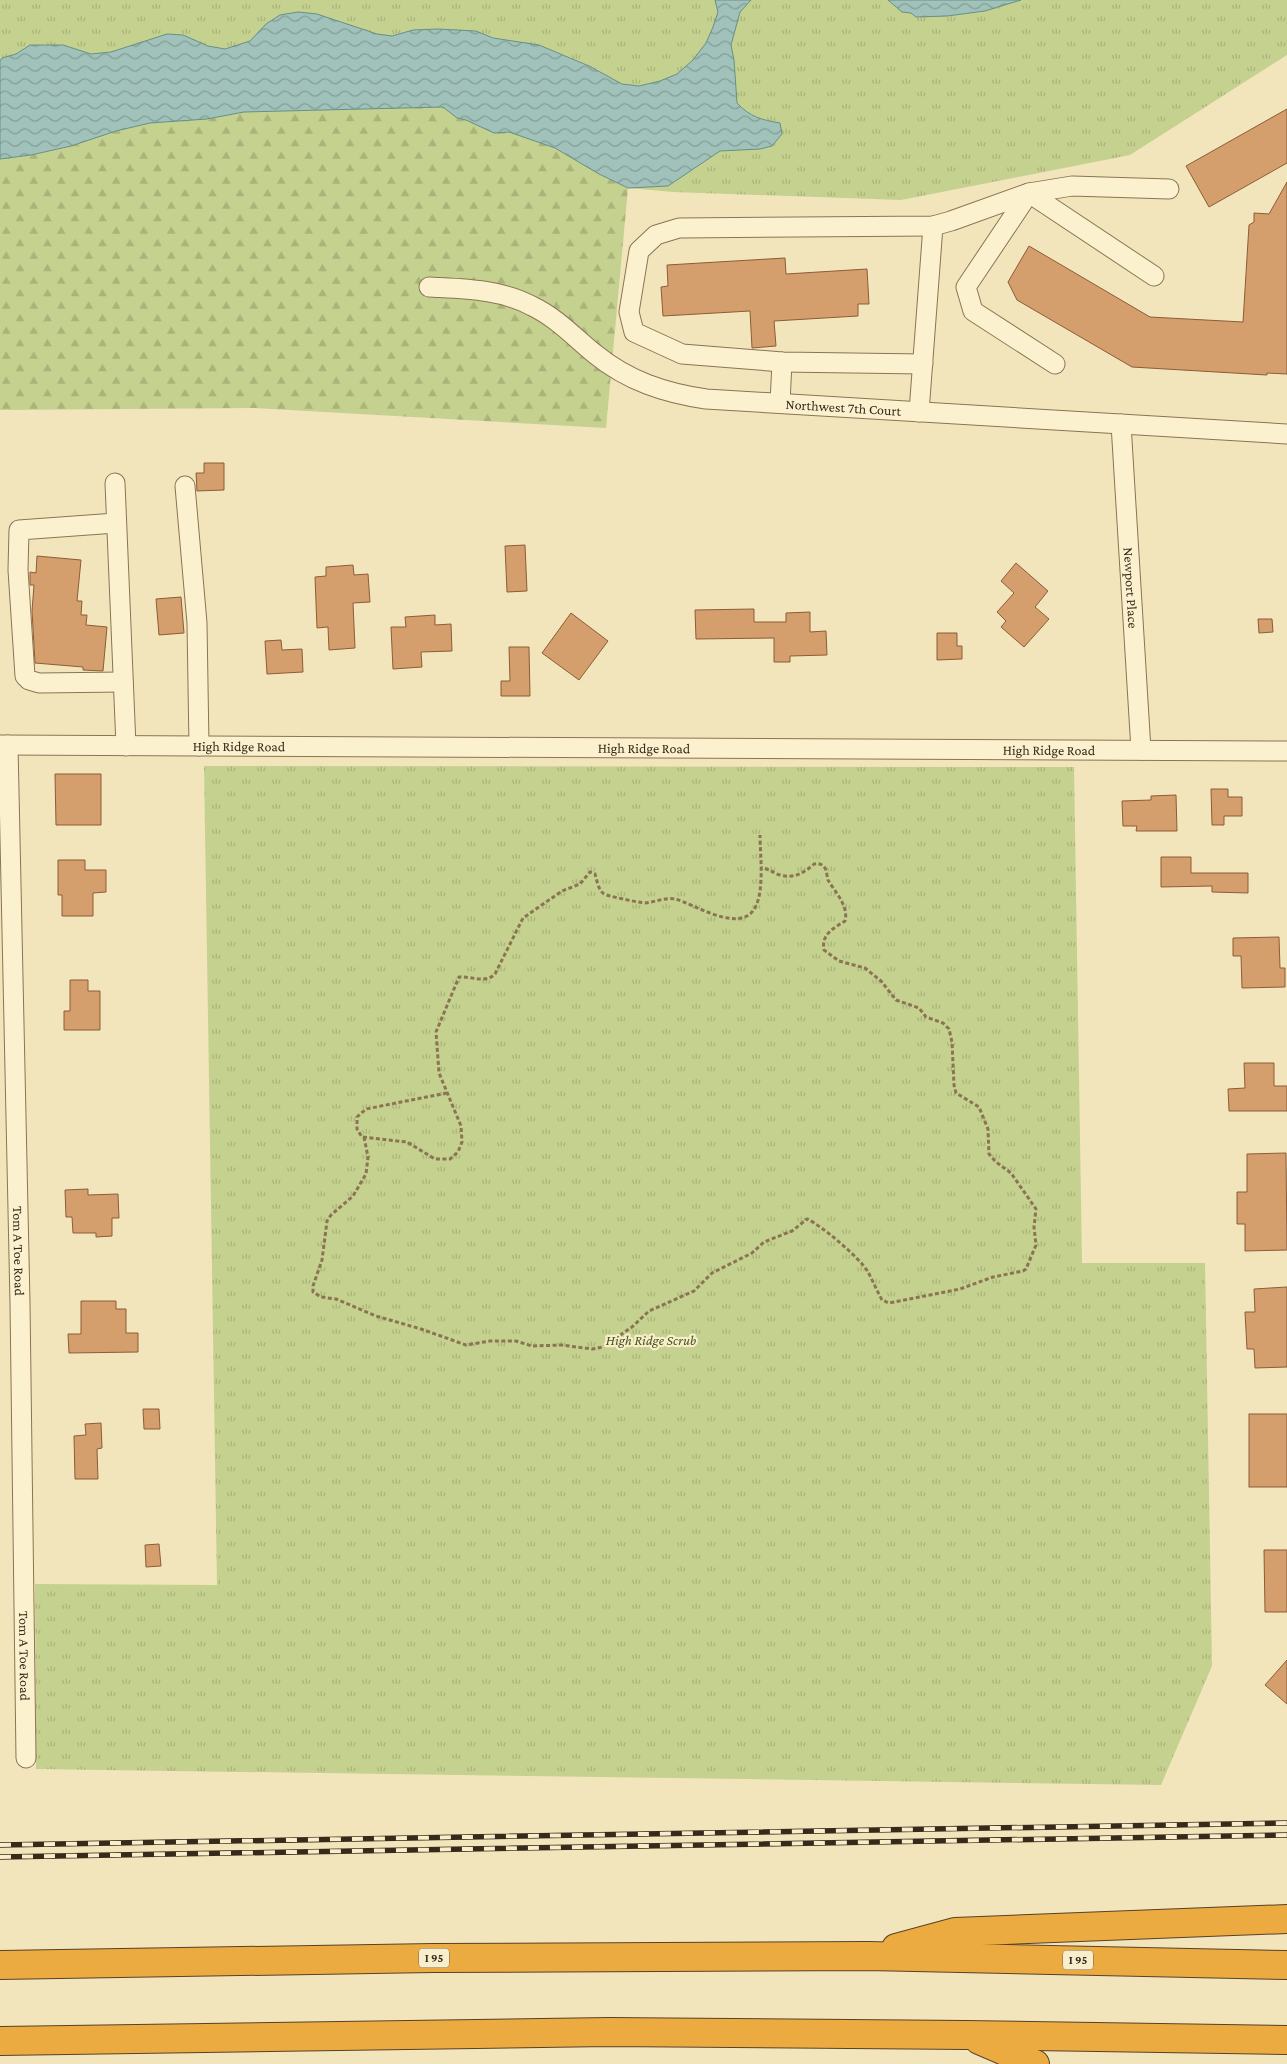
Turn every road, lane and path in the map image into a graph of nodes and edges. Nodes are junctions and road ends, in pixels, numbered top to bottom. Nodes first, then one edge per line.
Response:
1 (1169, 189) dead end
2 (1029, 193) junction
3 (933, 226) junction
4 (1154, 276) dead end
5 (429, 287) dead end
6 (782, 362) junction
7 (923, 364) junction
8 (1055, 364) dead end
9 (780, 403) junction
10 (919, 412) junction
11 (1121, 424) junction
12 (1287, 434) edge
13 (115, 483) dead end
14 (185, 486) dead end
15 (116, 524) junction
16 (123, 682) junction
17 (4, 745) edge
18 (126, 746) junction
19 (199, 746) junction
20 (1141, 750) junction
21 (1287, 751) edge
22 (760, 835) dead end
23 (760, 868) junction
24 (447, 1093) junction
25 (364, 1137) junction
26 (26, 1758) dead end
27 (1287, 1919) edge
28 (868, 1956) junction
29 (0, 1965) edge
30 (1287, 1965) edge
31 (966, 2034) junction
32 (1287, 2040) edge
33 (0, 2041) edge
34 (1035, 2064) edge

1 - 2 street
2 - 3 street
2 - 4 street
2 - 8 street
3 - 6 street
3 - 7 street
5 - 9 street, Northwest 7th Court
6 - 7 street
6 - 9 street
7 - 10 street
9 - 10 street, Northwest 7th Court
10 - 11 street, Northwest 7th Court
11 - 12 street, Northwest 7th Court
11 - 20 street, Newport Place
13 - 15 street
14 - 19 street
15 - 16 street
15 - 16 street
16 - 18 street
17 - 18 street, High Ridge Road
17 - 26 street, Tom A Toe Road
18 - 19 street, High Ridge Road
19 - 20 street, High Ridge Road
20 - 21 street, High Ridge Road
22 - 23 path
23 - 24 path
23 - 25 path
24 - 25 path
24 - 25 path
27 - 28 highway
28 - 29 highway, I 95
28 - 30 highway, I 95
31 - 32 highway
31 - 33 highway
31 - 34 highway

